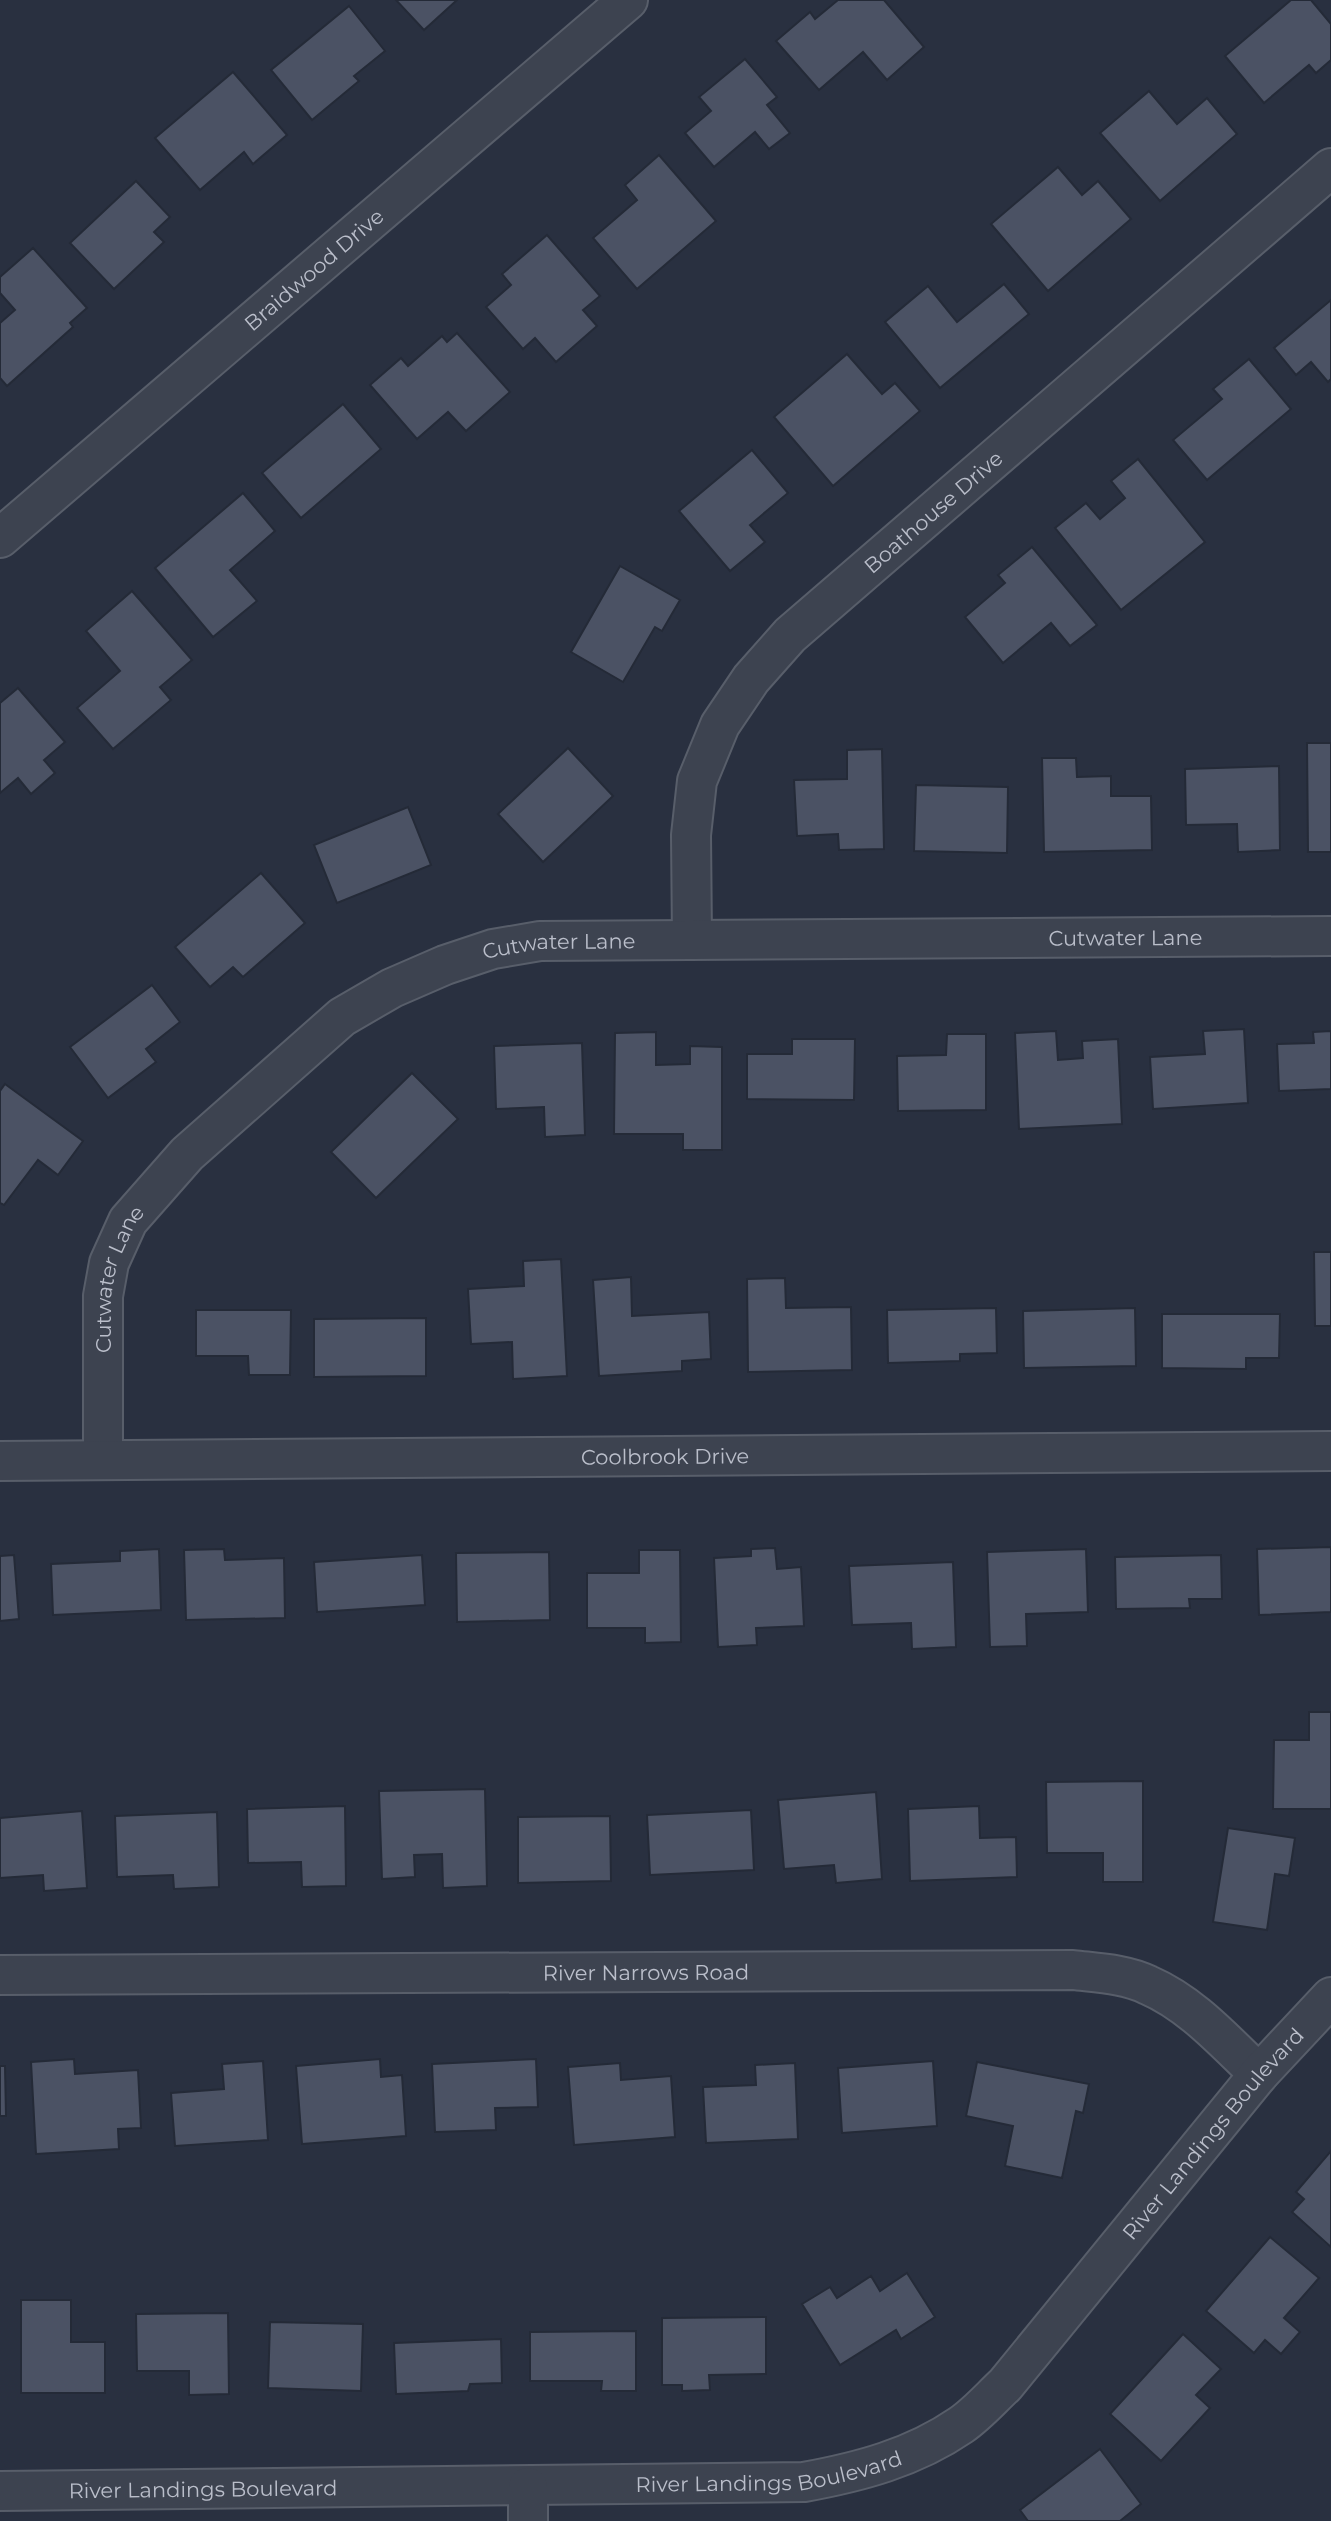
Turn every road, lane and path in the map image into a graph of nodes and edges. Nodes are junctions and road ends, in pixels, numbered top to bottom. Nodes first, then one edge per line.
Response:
1 (628, 0) edge
2 (1331, 169) edge
3 (0, 538) edge
4 (1331, 936) edge
5 (692, 940) junction
6 (1331, 1451) edge
7 (103, 1460) junction
8 (0, 1461) edge
9 (0, 1975) edge
10 (1331, 1997) edge
11 (1259, 2074) junction
12 (0, 2491) edge
13 (528, 2504) edge

1 - 3 street, Braidwood Drive
2 - 5 street, Boathouse Drive
4 - 5 street, Cutwater Lane
5 - 7 street, Cutwater Lane
6 - 7 street, Coolbrook Drive
7 - 8 street, Coolbrook Drive
9 - 11 street, River Narrows Road
10 - 11 street, River Landings Boulevard
11 - 13 street, River Landings Boulevard
12 - 13 street, River Landings Boulevard

